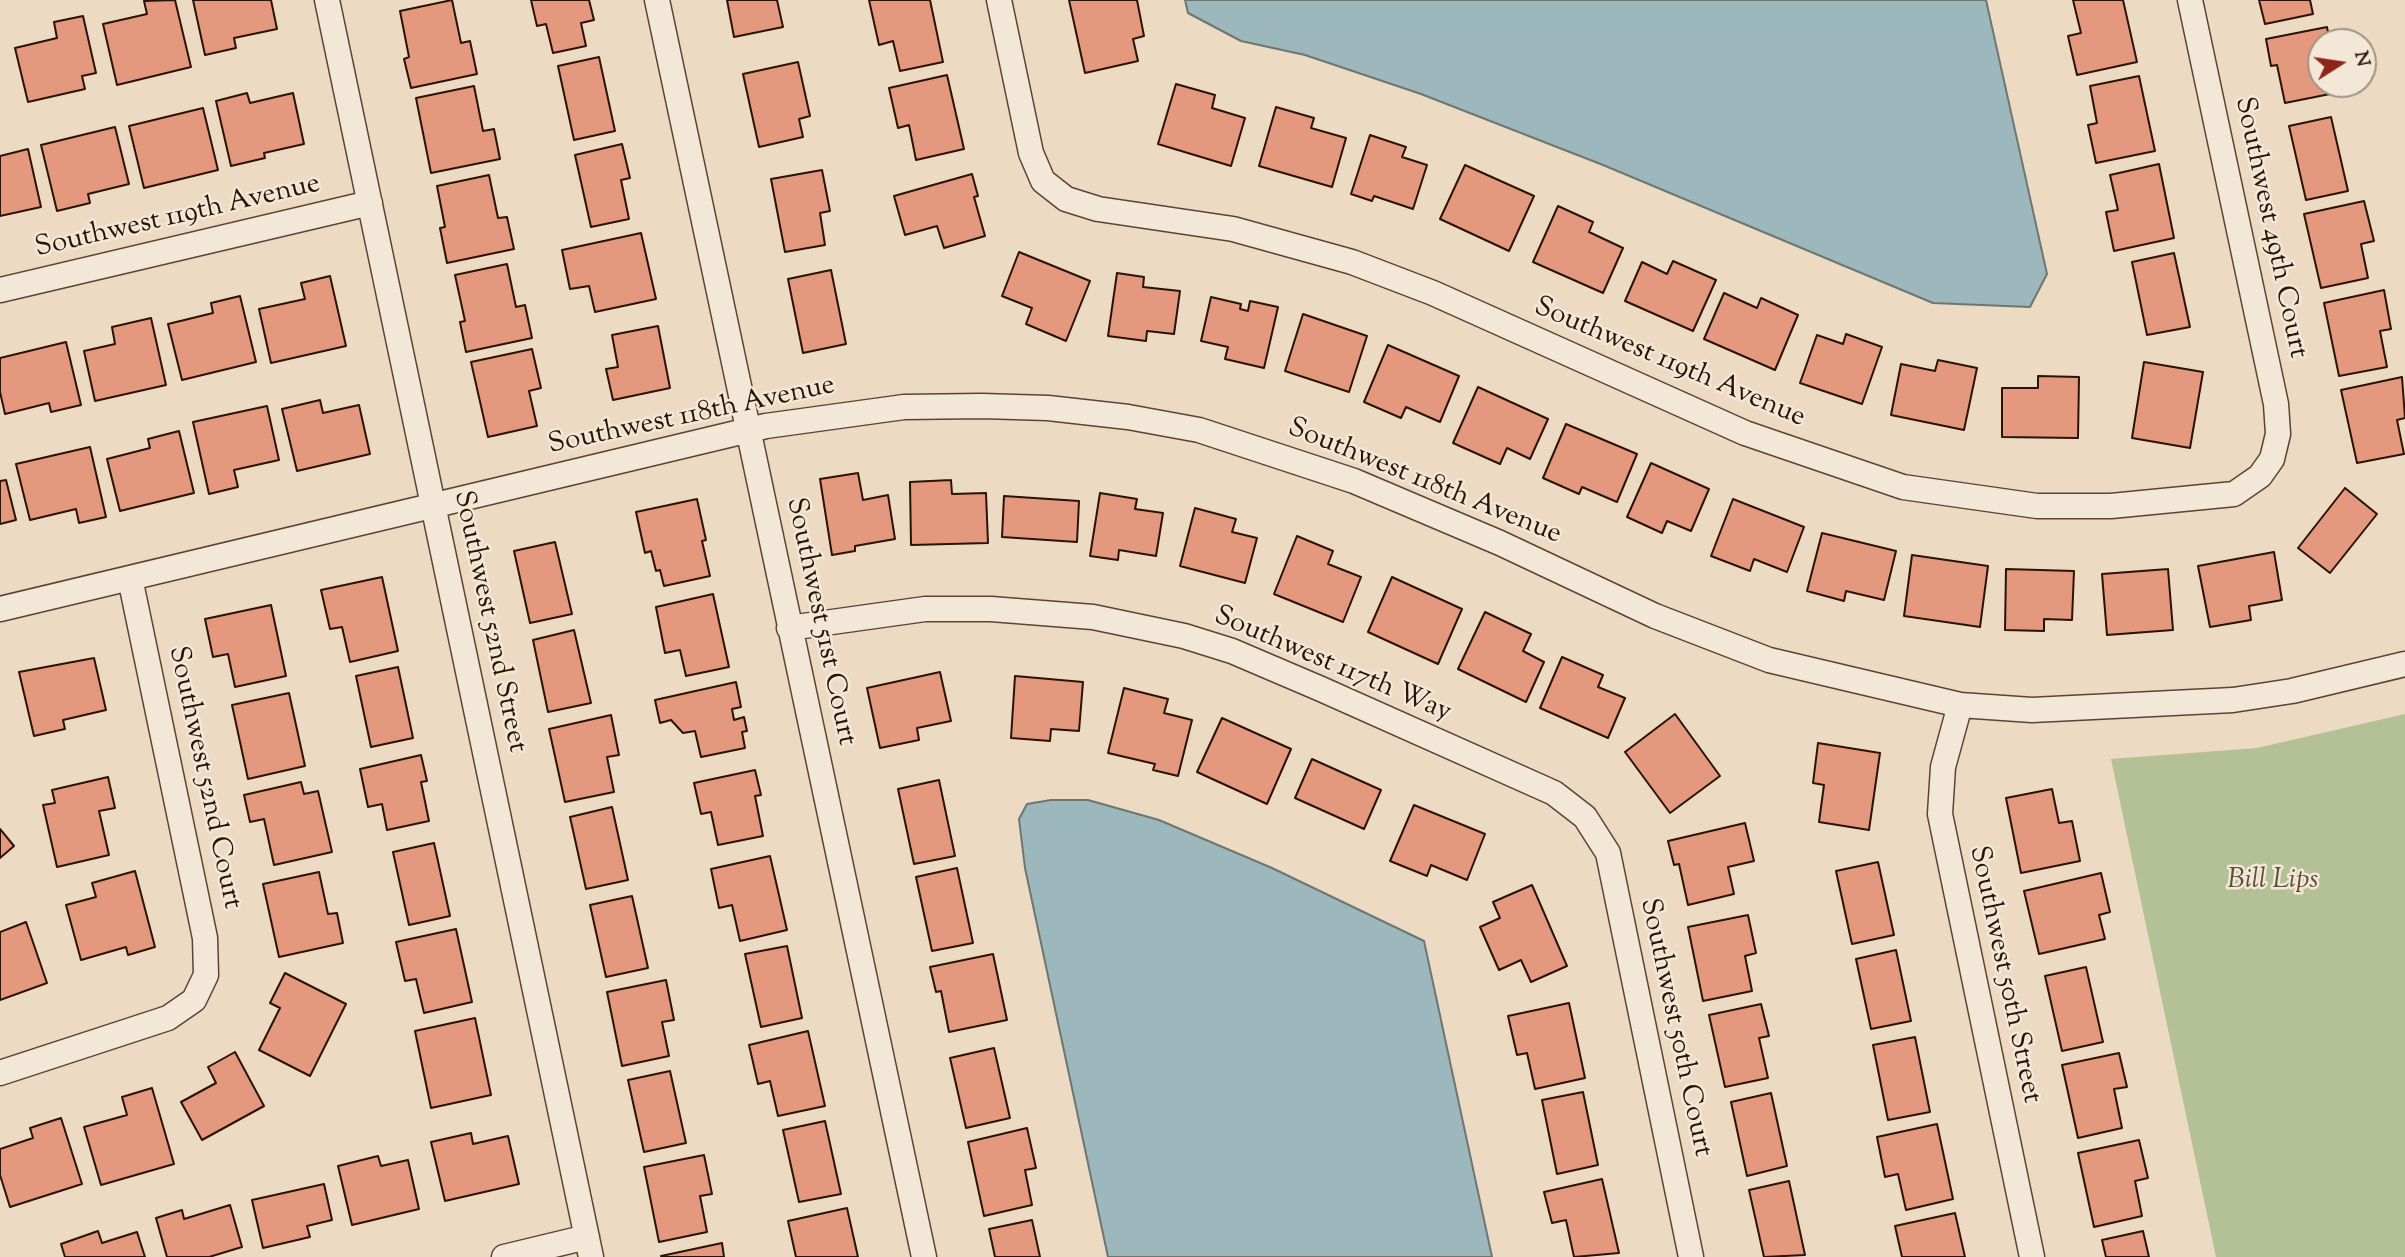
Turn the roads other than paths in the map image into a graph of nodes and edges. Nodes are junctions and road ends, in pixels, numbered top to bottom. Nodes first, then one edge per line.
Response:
1 (327, 0) edge
2 (657, 0) edge
3 (999, 0) edge
4 (2190, 0) edge
5 (370, 203) junction
6 (0, 290) edge
7 (748, 430) junction
8 (2266, 468) joint
9 (433, 505) junction
10 (131, 578) junction
11 (0, 609) edge
12 (789, 628) junction
13 (2405, 664) edge
14 (1960, 705) junction
15 (1586, 817) joint
16 (0, 1073) edge
17 (589, 1247) edge
18 (503, 1257) edge
19 (923, 1257) edge
20 (1690, 1257) edge
21 (2032, 1257) edge

1 - 5 street, Southwest 52nd Street
2 - 7 street, Southwest 51st Court
3 - 8 street, Southwest 119th Avenue
4 - 8 street, Southwest 49th Court
5 - 6 street, Southwest 119th Avenue
5 - 9 street, Southwest 52nd Street
7 - 9 street, Southwest 118th Avenue
7 - 12 street, Southwest 51st Court
7 - 14 street, Southwest 118th Avenue
9 - 10 street, Southwest 118th Avenue
9 - 17 street, Southwest 52nd Street
10 - 11 street, Southwest 118th Avenue
10 - 16 street, Southwest 52nd Court
12 - 15 street, Southwest 117th Way
12 - 19 street, Southwest 51st Court
13 - 14 street, Southwest 118th Avenue
14 - 21 street, Southwest 50th Street
15 - 20 street, Southwest 50th Court
17 - 18 street

